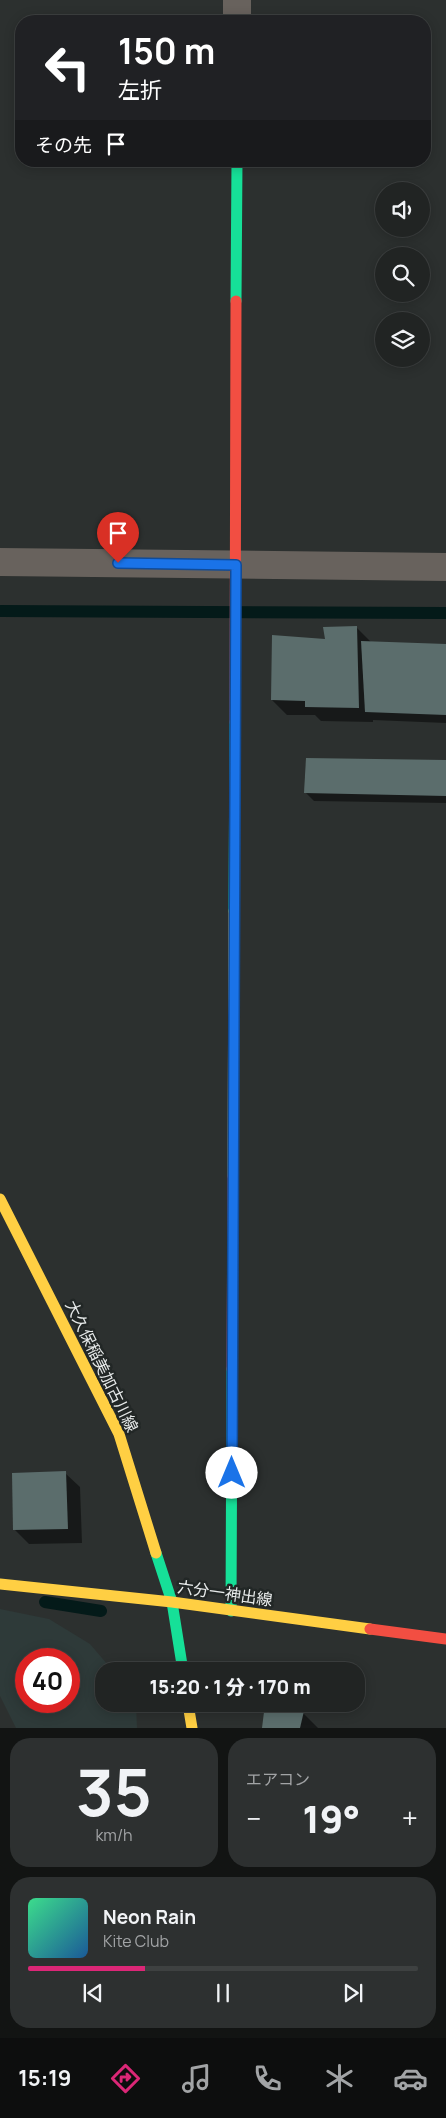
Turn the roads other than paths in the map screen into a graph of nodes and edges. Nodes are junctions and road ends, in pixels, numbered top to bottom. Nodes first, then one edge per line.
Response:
1 (237, 0) edge
2 (237, 15) edge
3 (237, 167) edge
4 (0, 562) edge
5 (236, 565) junction
6 (446, 567) edge
7 (0, 1199) edge
8 (0, 1584) edge
9 (172, 1602) junction
10 (231, 1611) junction
11 (446, 1639) edge
12 (182, 1662) edge
13 (189, 1712) edge
14 (192, 1728) edge

1 - 2 street
3 - 5 street
4 - 5 street
5 - 6 street
5 - 10 street
7 - 9 street, 大久保稲美加古川線
8 - 9 street, 六分一神出線
9 - 10 street, 六分一神出線
9 - 12 street, 大久保稲美加古川線
10 - 11 street, 六分一神出線
13 - 14 street

